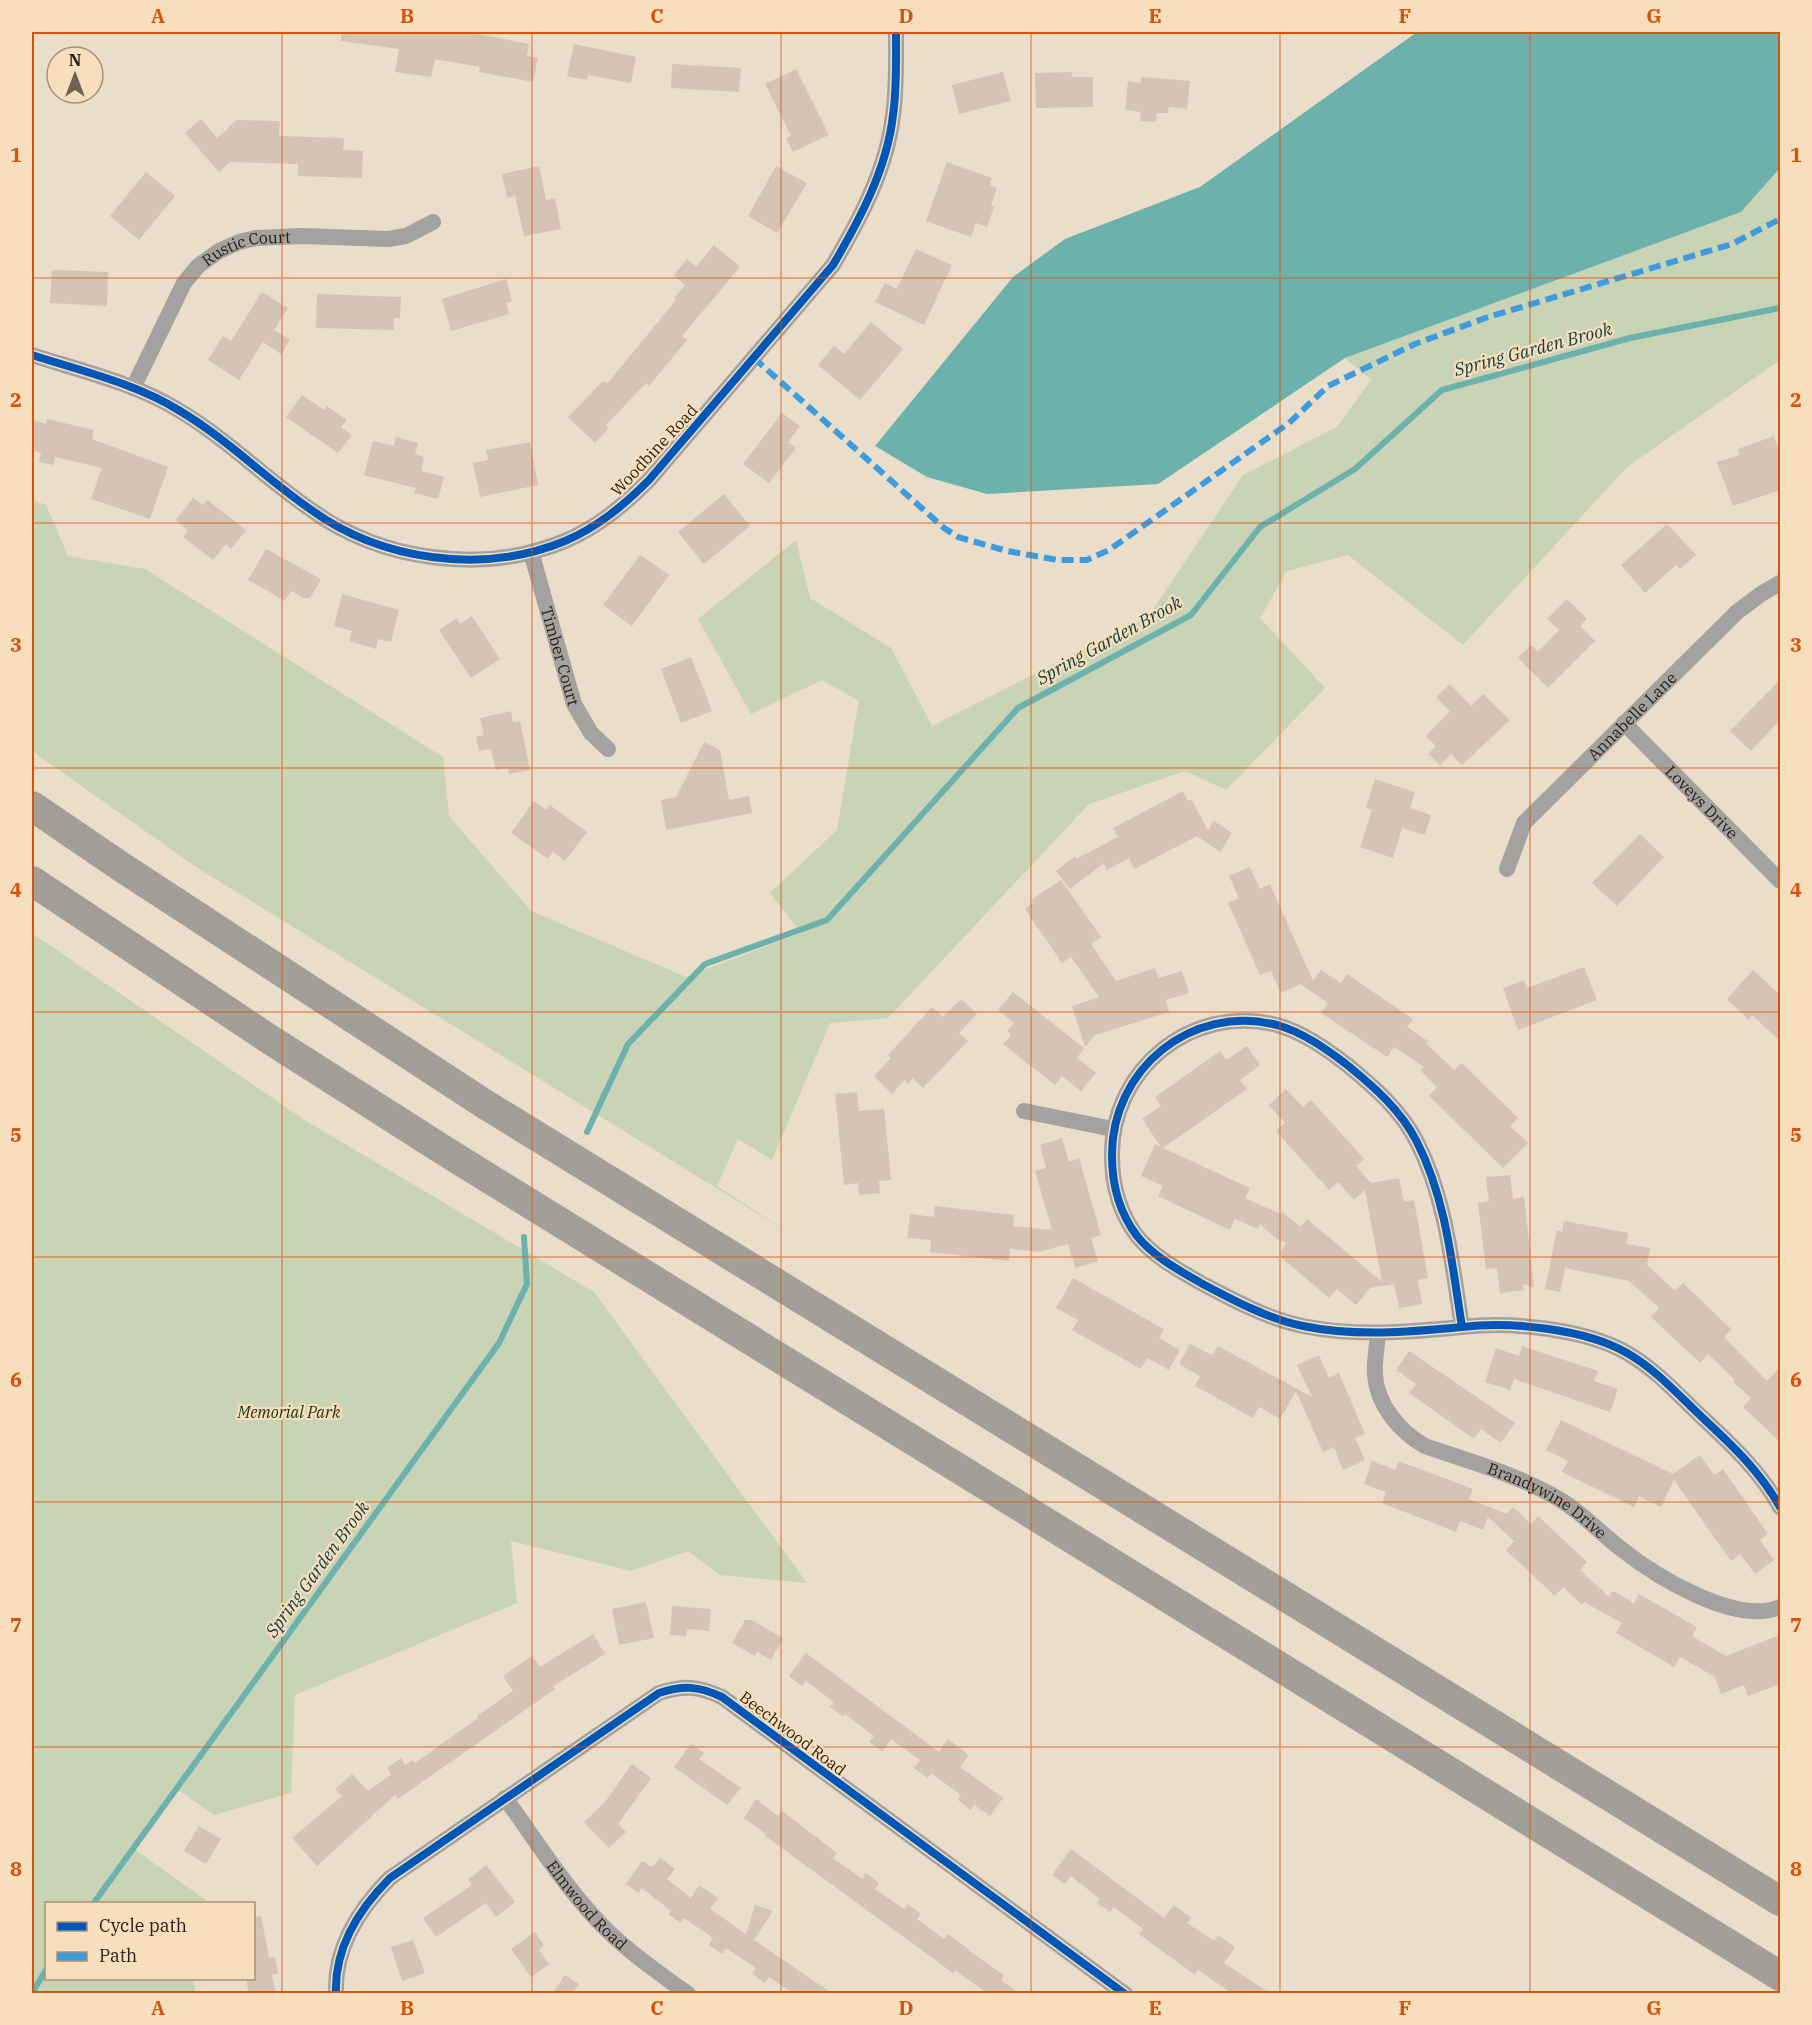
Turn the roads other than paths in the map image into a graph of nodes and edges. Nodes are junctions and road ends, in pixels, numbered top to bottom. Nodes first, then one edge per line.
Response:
1 (896, 32) edge
2 (433, 222) dead end
3 (32, 355) edge
4 (133, 388) junction
5 (531, 552) junction
6 (1780, 582) edge
7 (1624, 723) junction
8 (608, 749) dead end
9 (32, 806) edge
10 (1507, 869) dead end
11 (32, 881) edge
12 (1780, 881) edge
13 (1024, 1112) dead end
14 (1113, 1129) junction
15 (1462, 1327) junction
16 (1378, 1333) junction
17 (1780, 1507) edge
18 (1780, 1607) edge
19 (505, 1798) junction
20 (1780, 1901) edge
21 (1780, 1976) edge
22 (336, 1994) edge
23 (688, 1994) edge
24 (1125, 1994) edge

1 - 5 street, Woodbine Road
2 - 4 street, Rustic Court
3 - 4 street, Woodbine Road
4 - 5 street, Woodbine Road
5 - 8 street, Timber Court
6 - 7 street, Annabelle Lane
7 - 10 street, Annabelle Lane
7 - 12 street, Loveys Drive
9 - 20 highway
11 - 21 highway
13 - 14 street
14 - 15 street
14 - 16 street
15 - 16 street
15 - 17 street
16 - 18 street, Brandywine Drive
19 - 22 street, Beechwood Road
19 - 23 street, Elmwood Road
19 - 24 street, Beechwood Road

